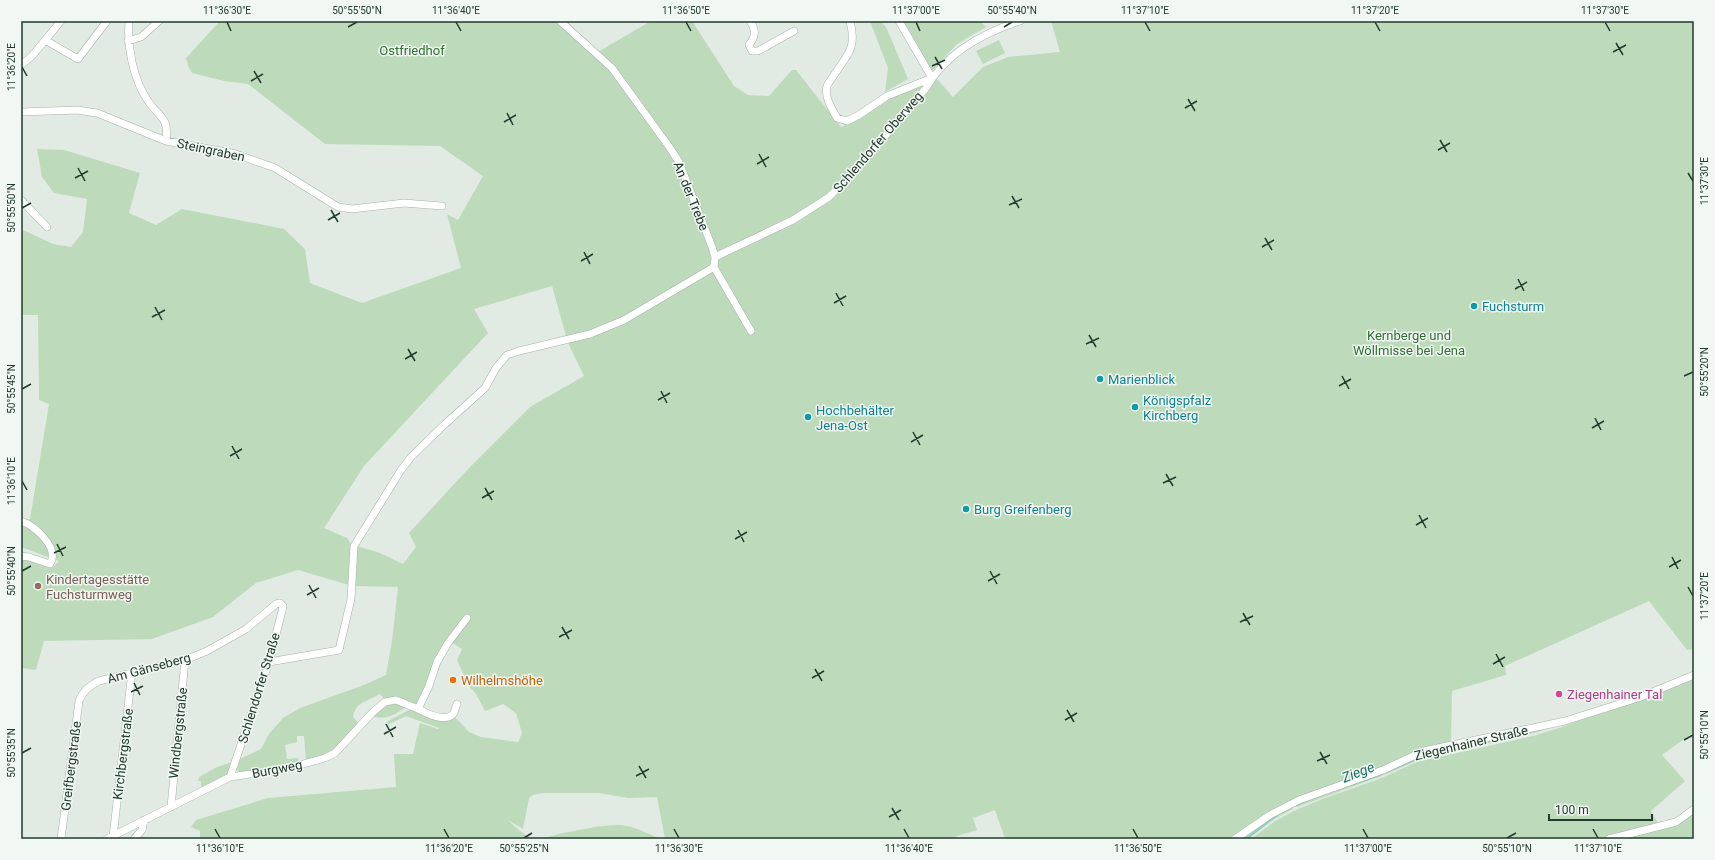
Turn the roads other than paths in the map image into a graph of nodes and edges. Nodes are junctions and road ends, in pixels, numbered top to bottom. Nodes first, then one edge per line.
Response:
1 (60, 21) edge
2 (107, 21) edge
3 (129, 21) edge
4 (159, 21) edge
5 (560, 21) edge
6 (750, 21) edge
7 (850, 21) edge
8 (899, 21) edge
9 (1020, 21) edge
10 (794, 31) dead end
11 (45, 40) junction
12 (128, 41) junction
13 (21, 65) edge
14 (932, 78) junction
15 (21, 112) edge
16 (166, 141) junction
17 (21, 200) edge
18 (442, 206) dead end
19 (47, 227) dead end
20 (715, 257) junction
21 (714, 267) junction
22 (751, 331) dead end
23 (21, 521) edge
24 (21, 556) edge
25 (276, 604) joint
26 (467, 618) dead end
27 (185, 660) junction
28 (269, 662) junction
29 (132, 672) junction
30 (1694, 675) edge
31 (82, 693) joint
32 (457, 704) dead end
33 (418, 709) junction
34 (230, 777) junction
35 (171, 807) junction
36 (1694, 809) edge
37 (144, 820) junction
38 (110, 838) edge
39 (61, 839) edge
40 (134, 839) edge
41 (1235, 839) edge
42 (1610, 839) edge

1 - 11 street
2 - 11 street
3 - 12 street
4 - 12 street
5 - 20 street, An der Trebe
6 - 10 street
7 - 14 street
8 - 14 street
9 - 14 street, Schlendorfer Oberweg
11 - 13 street
12 - 16 street
14 - 20 street, Schlendorfer Oberweg
15 - 16 street, Steingraben
16 - 18 street, Steingraben
17 - 19 street
20 - 21 street, An der Trebe
21 - 22 street
21 - 28 street
23 - 24 street
25 - 27 street, Am Gänseberg
25 - 28 street, Schlendorfer Straße
26 - 33 street
27 - 29 street, Am Gänseberg
27 - 35 street, Windbergstraße
28 - 34 street, Schlendorfer Straße
29 - 31 street, Am Gänseberg
29 - 38 street, Kirchbergstraße
30 - 41 street, Ziegenhainer Straße
31 - 39 street, Greifbergstraße
32 - 33 street, Burgweg
33 - 34 street, Burgweg
34 - 35 street, Burgweg
35 - 37 street, Burgweg
36 - 42 street
37 - 38 street, Burgweg
37 - 40 street

